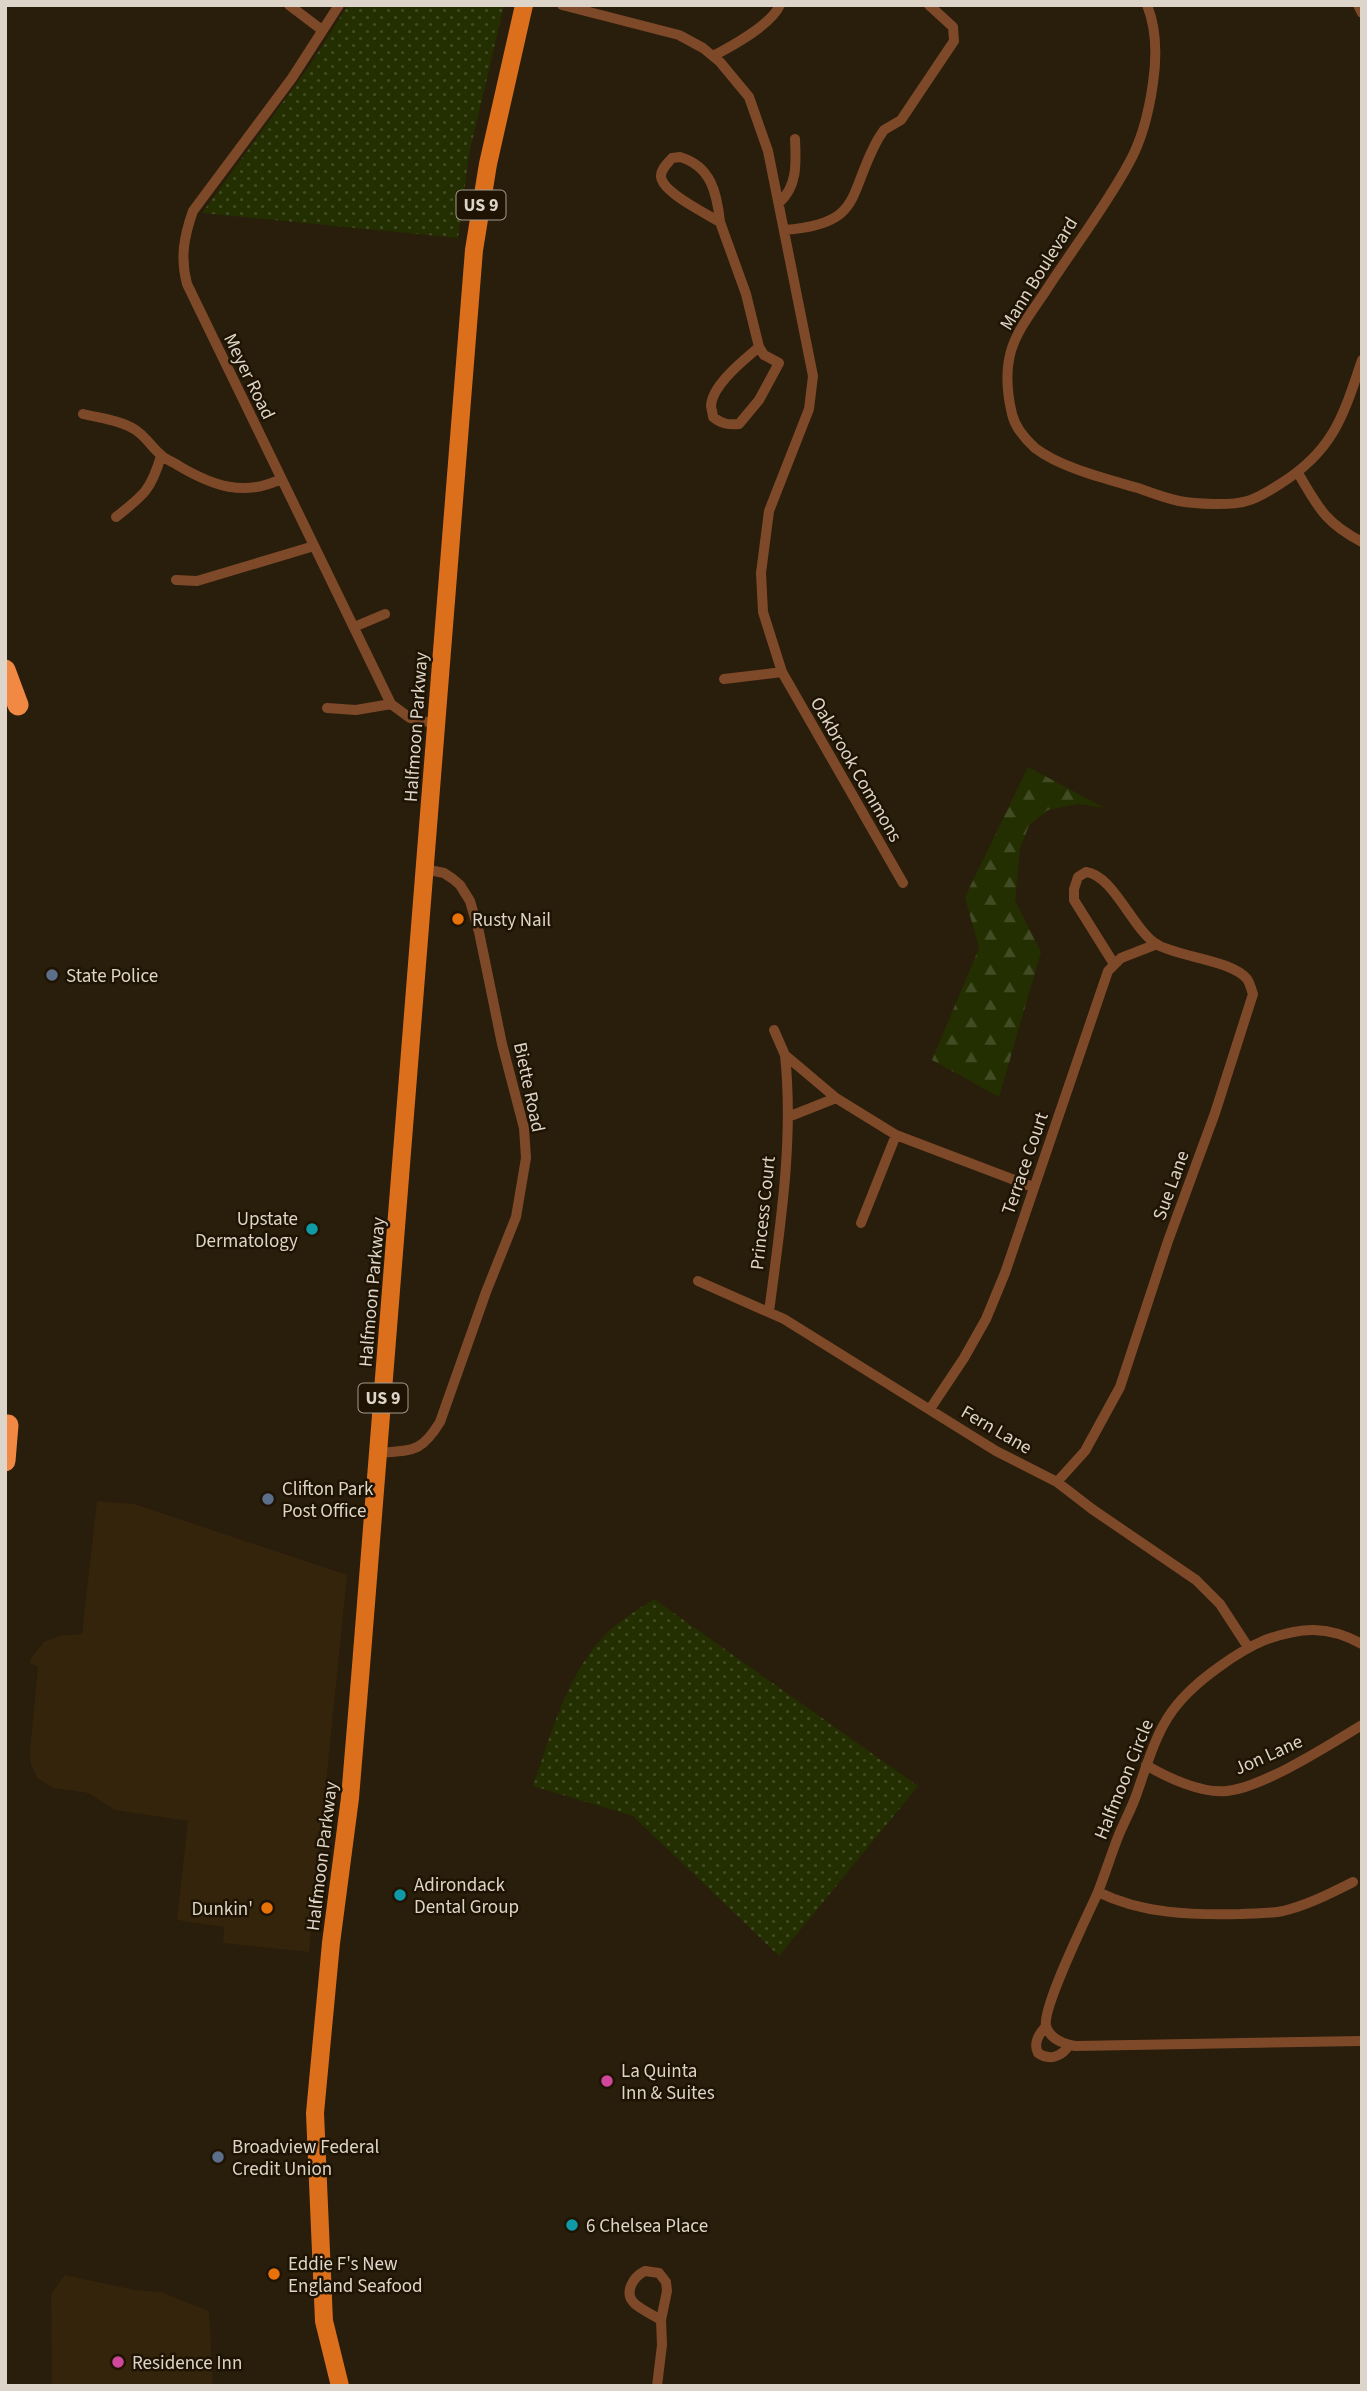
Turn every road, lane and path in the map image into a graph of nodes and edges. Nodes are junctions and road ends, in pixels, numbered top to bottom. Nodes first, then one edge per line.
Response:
1 (289, 5) edge
2 (339, 5) edge
3 (524, 5) edge
4 (562, 5) edge
5 (780, 5) edge
6 (929, 5) edge
7 (1147, 5) edge
8 (1359, 5) edge
9 (1362, 13) edge
10 (323, 30) junction
11 (713, 56) junction
12 (796, 139) dead end
13 (779, 203) junction
14 (720, 222) junction
15 (784, 230) junction
16 (759, 347) junction
17 (1362, 360) edge
18 (83, 414) dead end
19 (161, 456) junction
20 (1297, 473) junction
21 (281, 479) junction
22 (116, 517) dead end
23 (1362, 541) edge
24 (314, 546) junction
25 (176, 580) dead end
26 (385, 614) dead end
27 (354, 627) junction
28 (5, 670) edge
29 (782, 672) junction
30 (724, 679) dead end
31 (391, 704) junction
32 (18, 705) dead end
33 (327, 708) dead end
34 (436, 724) junction
35 (425, 869) junction
36 (903, 883) dead end
37 (1157, 944) junction
38 (1114, 964) junction
39 (774, 1030) dead end
40 (785, 1055) junction
41 (836, 1098) junction
42 (788, 1117) junction
43 (896, 1135) junction
44 (1034, 1188) junction
45 (861, 1223) dead end
46 (698, 1281) dead end
47 (769, 1312) junction
48 (930, 1409) junction
49 (8, 1425) dead end
50 (378, 1452) junction
51 (5, 1461) edge
52 (1057, 1482) junction
53 (1362, 1644) edge
54 (1248, 1647) junction
55 (1362, 1725) edge
56 (1146, 1765) junction
57 (1353, 1882) dead end
58 (1098, 1892) junction
59 (1046, 2026) junction
60 (1362, 2041) edge
61 (1069, 2045) junction
62 (661, 2320) junction
63 (340, 2386) edge
64 (657, 2386) edge

1 - 10 street
2 - 10 street, Meyer Road
3 - 34 main road, Halfmoon Parkway / US 9
4 - 11 street, Oakbrook Commons
5 - 11 street
6 - 15 street
7 - 20 street, Mann Boulevard
8 - 9 street
10 - 21 street, Meyer Road
11 - 13 street, Oakbrook Commons
12 - 13 street
13 - 15 street, Oakbrook Commons
14 - 14 street
14 - 16 street
15 - 29 street, Oakbrook Commons
16 - 16 street
17 - 20 street, Mann Boulevard
18 - 19 street
19 - 21 street
19 - 22 street
20 - 23 street
21 - 24 street, Meyer Road
24 - 25 street
24 - 27 street, Meyer Road
26 - 27 street
27 - 31 street, Meyer Road
28 - 32 highway
29 - 30 street
29 - 36 street, Oakbrook Commons
31 - 33 street
31 - 34 street
34 - 35 main road, Halfmoon Parkway / US 9
35 - 50 main road, Halfmoon Parkway / US 9
35 - 50 street, Biette Road
37 - 38 street
37 - 38 street
37 - 52 street, Sue Lane
38 - 44 street, Terrace Court
39 - 40 street, Princess Court
40 - 41 street, Princess Court
40 - 42 street, Princess Court
41 - 42 street
41 - 43 street, Princess Court
42 - 47 street, Princess Court
43 - 44 street, Princess Court
43 - 45 street
44 - 48 street, Terrace Court
46 - 47 street, Fern Lane
47 - 48 street, Fern Lane
48 - 52 street, Fern Lane
49 - 51 highway
50 - 63 main road, Halfmoon Parkway / US 9
52 - 54 street, Fern Lane
53 - 54 street, Halfmoon Circle
54 - 56 street, Halfmoon Circle
55 - 56 street, Jon Lane
56 - 58 street, Halfmoon Circle
57 - 58 street
58 - 59 street, Halfmoon Circle
59 - 61 street
59 - 61 street, Halfmoon Circle
60 - 61 street, Halfmoon Circle
62 - 62 street
62 - 64 street

